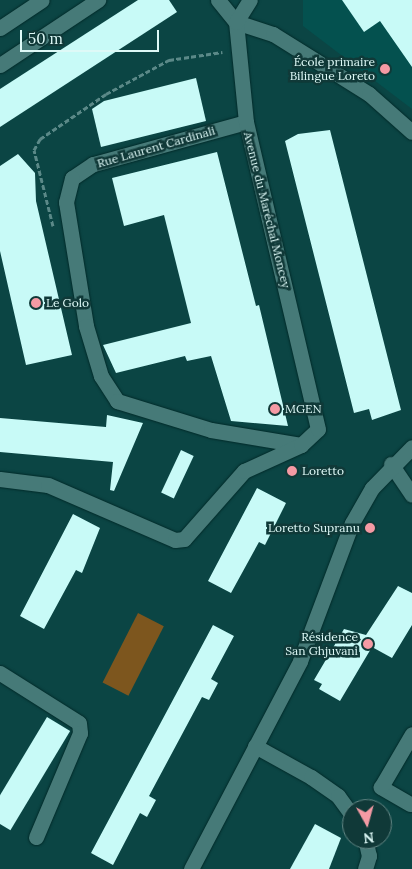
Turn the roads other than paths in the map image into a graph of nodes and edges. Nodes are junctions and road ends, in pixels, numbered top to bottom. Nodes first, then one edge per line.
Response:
1 (42, 0) edge
2 (98, 0) edge
3 (218, 0) edge
4 (250, 0) edge
5 (236, 22) junction
6 (0, 28) edge
7 (0, 65) edge
8 (246, 122) junction
9 (412, 132) edge
10 (301, 445) junction
11 (412, 447) edge
12 (391, 464) junction
13 (0, 479) edge
14 (412, 495) edge
15 (0, 673) edge
16 (412, 734) edge
17 (255, 746) junction
18 (342, 801) edge
19 (410, 804) dead end
20 (36, 837) dead end
21 (367, 849) edge
22 (191, 869) edge
23 (365, 869) edge

1 - 6 street
2 - 7 street
3 - 5 street
4 - 5 street
5 - 8 street, Avenue du Maréchal Moncey
5 - 9 street
8 - 10 street, Avenue du Maréchal Moncey
8 - 10 street, Rue Laurent Cardinali
10 - 13 street
11 - 12 street
12 - 14 street
12 - 17 street
15 - 20 street
16 - 19 street
17 - 18 street
17 - 22 street
21 - 23 street

